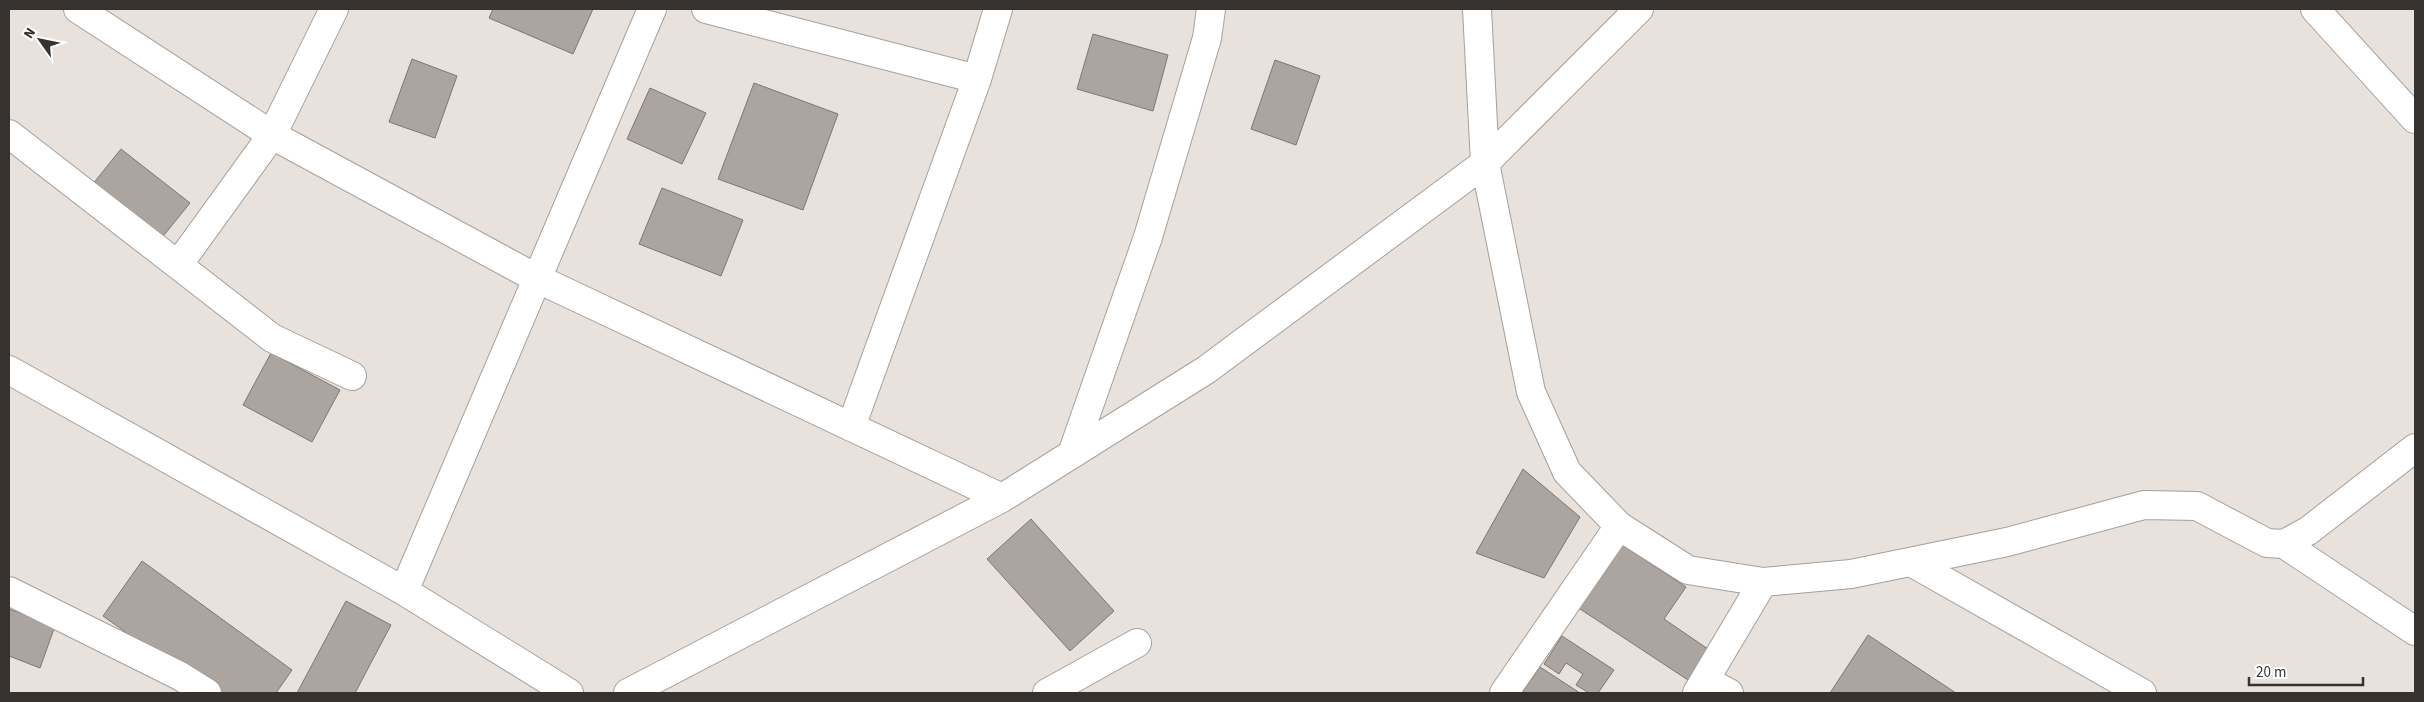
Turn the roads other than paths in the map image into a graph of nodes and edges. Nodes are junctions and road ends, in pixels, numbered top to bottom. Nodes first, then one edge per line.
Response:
1 (78, 9) edge
2 (334, 9) edge
3 (652, 9) edge
4 (706, 9) edge
5 (998, 9) edge
6 (1211, 9) edge
7 (1477, 9) edge
8 (1639, 9) edge
9 (2315, 9) edge
10 (977, 79) junction
11 (2415, 119) edge
12 (9, 134) edge
13 (272, 135) junction
14 (1485, 163) junction
15 (178, 265) junction
16 (536, 278) junction
17 (9, 370) edge
18 (352, 376) dead end
19 (851, 427) junction
20 (2415, 448) edge
21 (1072, 454) junction
22 (1002, 498) junction
23 (1620, 526) junction
24 (2284, 544) junction
25 (1911, 562) junction
26 (1763, 582) junction
27 (9, 591) edge
28 (404, 591) junction
29 (2415, 631) edge
30 (1137, 643) dead end
31 (1701, 687) edge
32 (207, 693) edge
33 (569, 693) edge
34 (628, 693) edge
35 (1047, 693) edge
36 (1504, 693) edge
37 (1729, 693) edge
38 (2142, 693) edge

1 - 13 street
2 - 13 street
3 - 16 street
4 - 10 street
5 - 10 street
6 - 21 street
7 - 14 street
8 - 14 street
9 - 11 street
10 - 19 street
12 - 15 street
13 - 15 street
13 - 16 street
14 - 21 street
14 - 23 street
15 - 18 street
16 - 19 street
16 - 28 street
17 - 28 street
19 - 22 street
20 - 24 street
21 - 22 street
22 - 34 street
23 - 26 street
23 - 36 street
24 - 25 street
24 - 29 street
25 - 26 street
25 - 38 street
26 - 31 street
27 - 32 street
28 - 33 street
30 - 35 street
31 - 37 street

